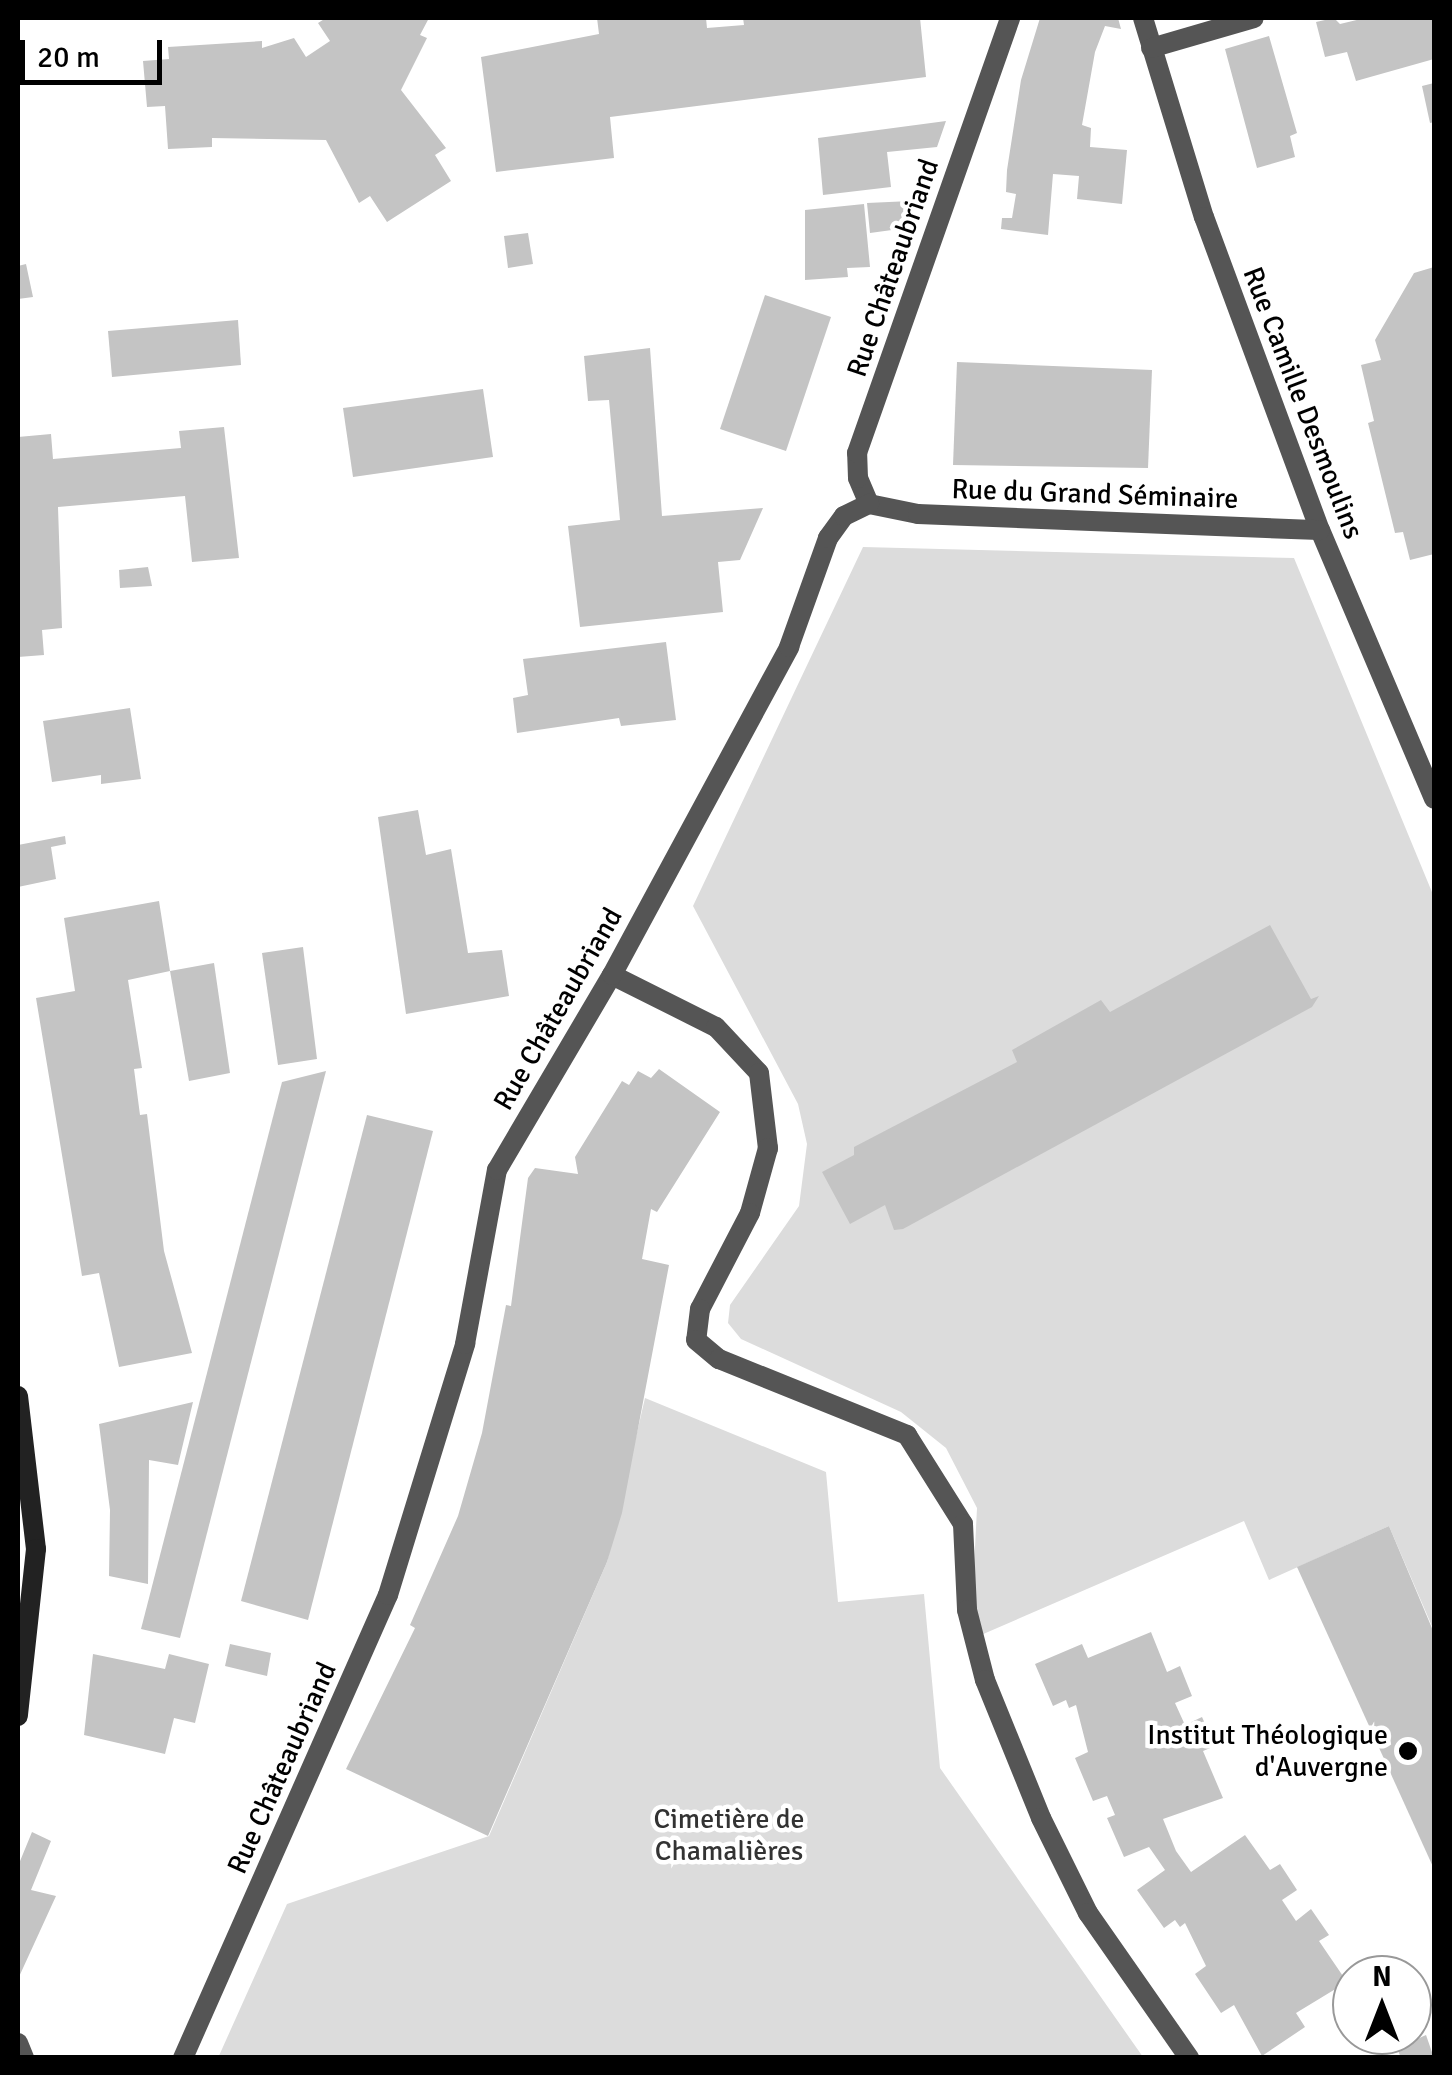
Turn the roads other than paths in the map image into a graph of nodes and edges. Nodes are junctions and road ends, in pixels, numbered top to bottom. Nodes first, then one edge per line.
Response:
1 (1010, 18) edge
2 (1143, 18) edge
3 (1254, 18) edge
4 (1151, 48) junction
5 (869, 504) junction
6 (1320, 530) junction
7 (1434, 799) edge
8 (612, 975) junction
9 (18, 1396) edge
10 (18, 1716) edge
11 (18, 2043) edge
12 (24, 2058) edge
13 (183, 2058) edge
14 (1189, 2058) edge

1 - 5 street, Rue Châteaubriand
2 - 4 street, Rue Camille Desmoulins
3 - 4 street
4 - 6 street, Rue Camille Desmoulins
5 - 6 street, Rue du Grand Séminaire
5 - 8 street, Rue Châteaubriand
6 - 7 street, Rue Camille Desmoulins
8 - 13 street, Rue Châteaubriand
8 - 14 street
9 - 10 main road
11 - 12 street

